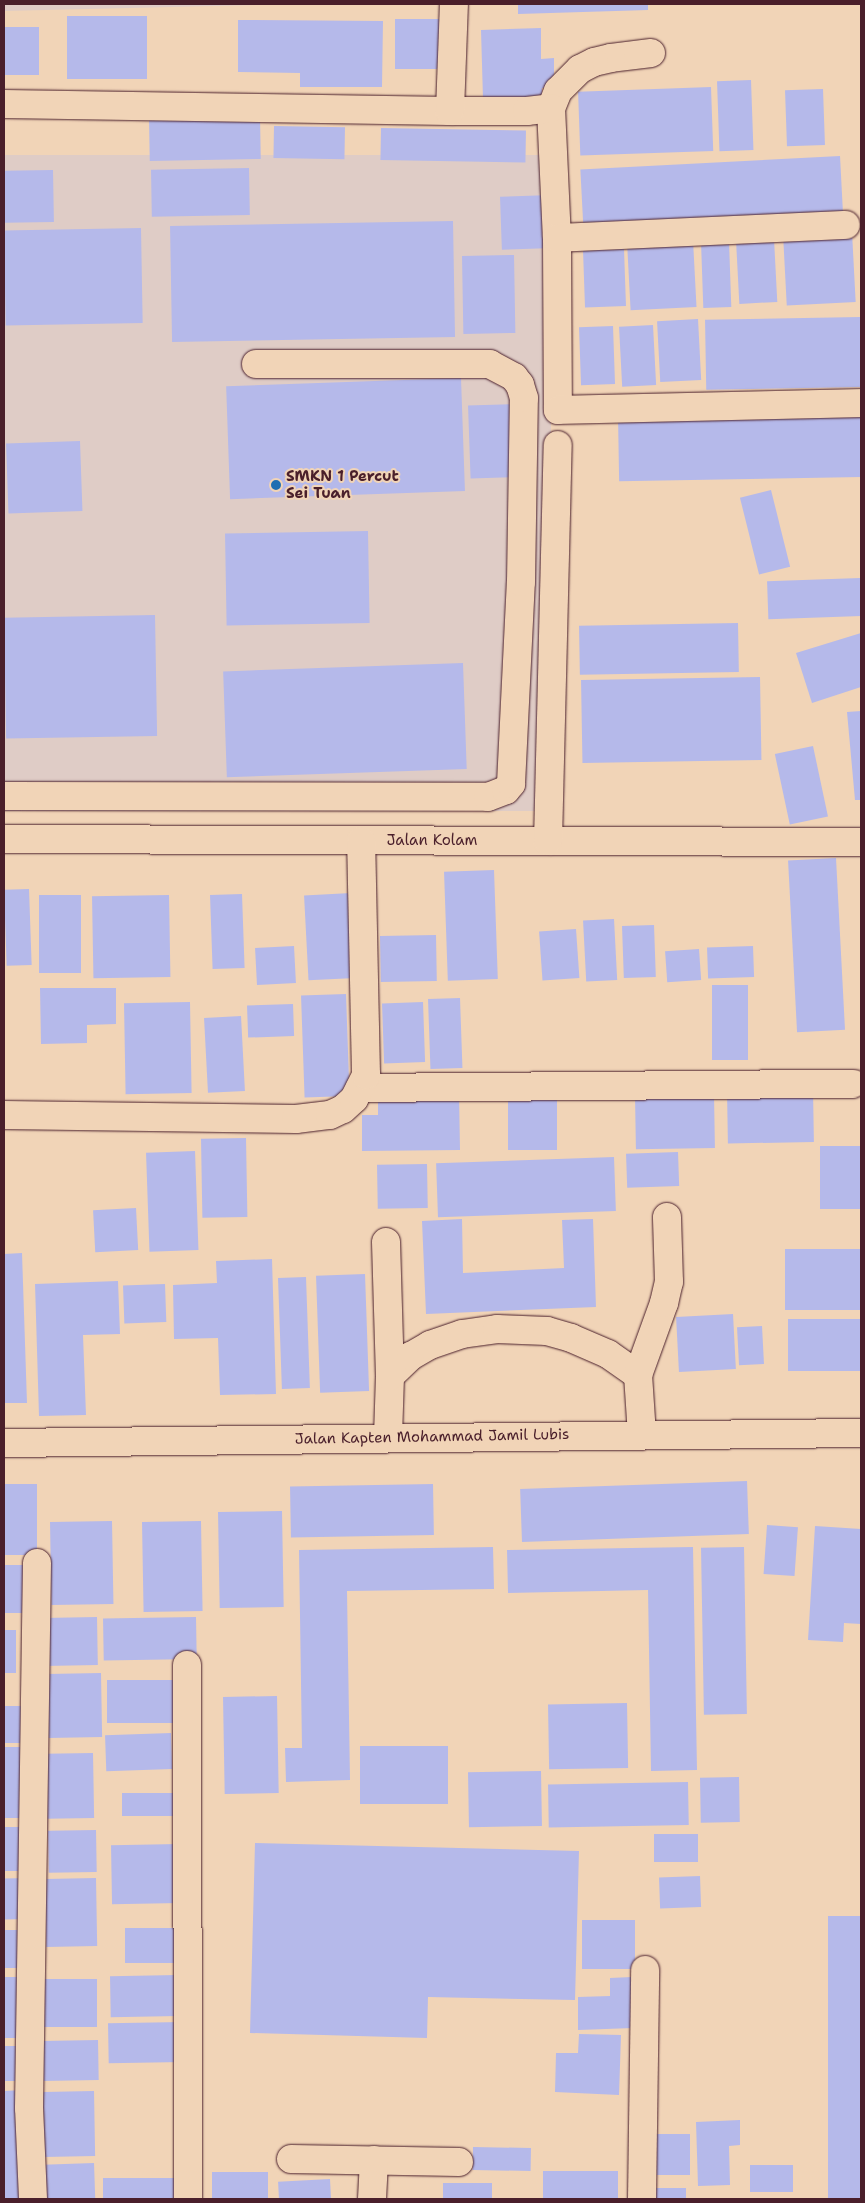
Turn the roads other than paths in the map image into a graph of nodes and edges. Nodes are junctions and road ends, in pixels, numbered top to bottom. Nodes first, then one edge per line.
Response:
1 (454, 4) edge
2 (652, 53) dead end
3 (4, 104) edge
4 (551, 108) junction
5 (450, 111) junction
6 (846, 225) dead end
7 (557, 238) junction
8 (256, 364) dead end
9 (861, 403) edge
10 (558, 445) dead end
11 (4, 796) edge
12 (4, 839) edge
13 (361, 841) junction
14 (548, 841) junction
15 (861, 842) edge
16 (853, 1084) dead end
17 (360, 1088) junction
18 (4, 1115) edge
19 (667, 1217) dead end
20 (386, 1242) dead end
21 (638, 1375) junction
22 (390, 1376) junction
23 (861, 1433) edge
24 (642, 1435) junction
25 (388, 1438) junction
26 (4, 1443) edge
27 (36, 1563) dead end
28 (187, 1665) dead end
29 (645, 1970) dead end
30 (292, 2159) dead end
31 (374, 2160) junction
32 (459, 2162) dead end
33 (33, 2199) edge
34 (188, 2199) edge
35 (372, 2199) edge
36 (642, 2199) edge

1 - 5 street
2 - 4 street
3 - 5 street
4 - 5 street
4 - 7 street
6 - 7 street
7 - 9 street
8 - 11 street
10 - 14 street
12 - 13 street, Jalan Kolam
13 - 14 street, Jalan Kolam
13 - 17 street
14 - 15 street, Jalan Kolam
16 - 17 street
17 - 18 street
19 - 21 street
20 - 22 street
21 - 22 street
21 - 24 street
22 - 25 street
23 - 24 street, Jalan Kapten Mohammad Jamil Lubis
24 - 25 street, Jalan Kapten Mohammad Jamil Lubis
25 - 26 street, Jalan Kapten Mohammad Jamil Lubis
27 - 33 street
28 - 34 street
29 - 36 street
30 - 31 street
31 - 32 street
31 - 35 street

